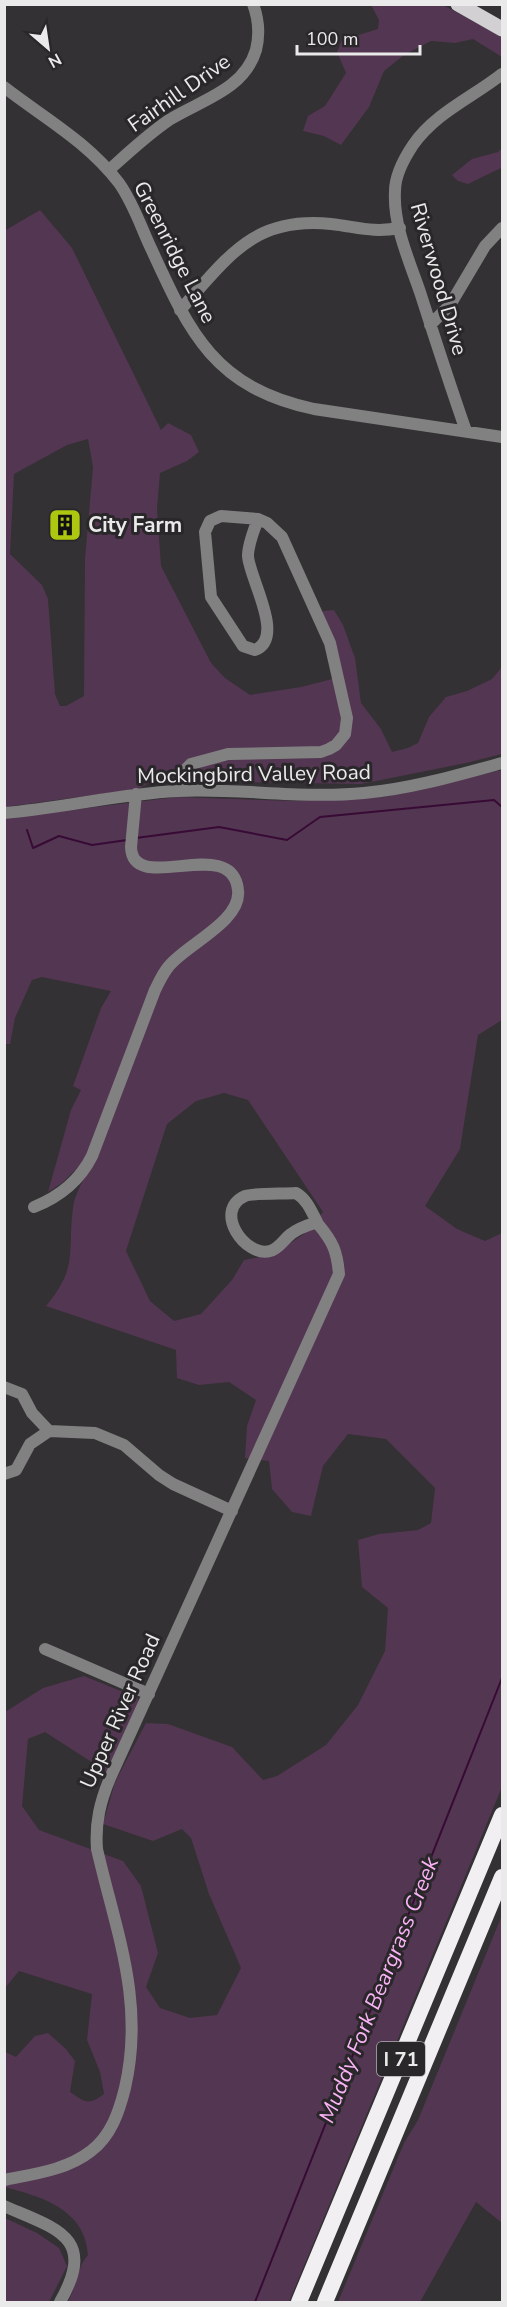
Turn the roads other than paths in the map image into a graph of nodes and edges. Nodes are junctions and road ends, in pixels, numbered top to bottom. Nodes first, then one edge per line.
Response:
1 (253, 4) edge
2 (458, 4) edge
3 (502, 29) edge
4 (502, 74) edge
5 (4, 87) edge
6 (109, 170) junction
7 (400, 228) junction
8 (502, 228) edge
9 (180, 310) junction
10 (430, 325) junction
11 (466, 431) junction
12 (502, 436) edge
13 (258, 519) junction
14 (502, 763) edge
15 (178, 791) junction
16 (136, 794) junction
17 (4, 813) edge
18 (34, 1207) dead end
19 (316, 1222) junction
20 (4, 1388) edge
21 (49, 1431) junction
22 (4, 1474) edge
23 (232, 1511) junction
24 (45, 1649) dead end
25 (149, 1694) junction
26 (502, 1815) edge
27 (502, 1877) edge
28 (4, 2180) edge
29 (4, 2206) edge
30 (60, 2302) edge
31 (299, 2302) edge
32 (325, 2302) edge

1 - 6 street, Fairhill Drive
2 - 3 main road
4 - 7 street, Riverwood Drive
5 - 6 street, Greenridge Lane
6 - 9 street, Greenridge Lane
7 - 9 street
7 - 10 street, Riverwood Drive
8 - 10 street
9 - 11 street, Greenridge Lane
10 - 11 street, Riverwood Drive
11 - 12 street, Greenridge Lane
13 - 13 street
13 - 15 street
14 - 15 street, Mockingbird Valley Road
15 - 16 street, Mockingbird Valley Road
16 - 17 street, Mockingbird Valley Road
16 - 18 street
19 - 19 street, Upper River Road
19 - 23 street, Upper River Road
20 - 21 street
21 - 22 street
21 - 23 street
23 - 25 street, Upper River Road
24 - 25 street
25 - 28 street, Upper River Road
26 - 31 highway, I 71
27 - 32 highway, I 71
29 - 30 street

